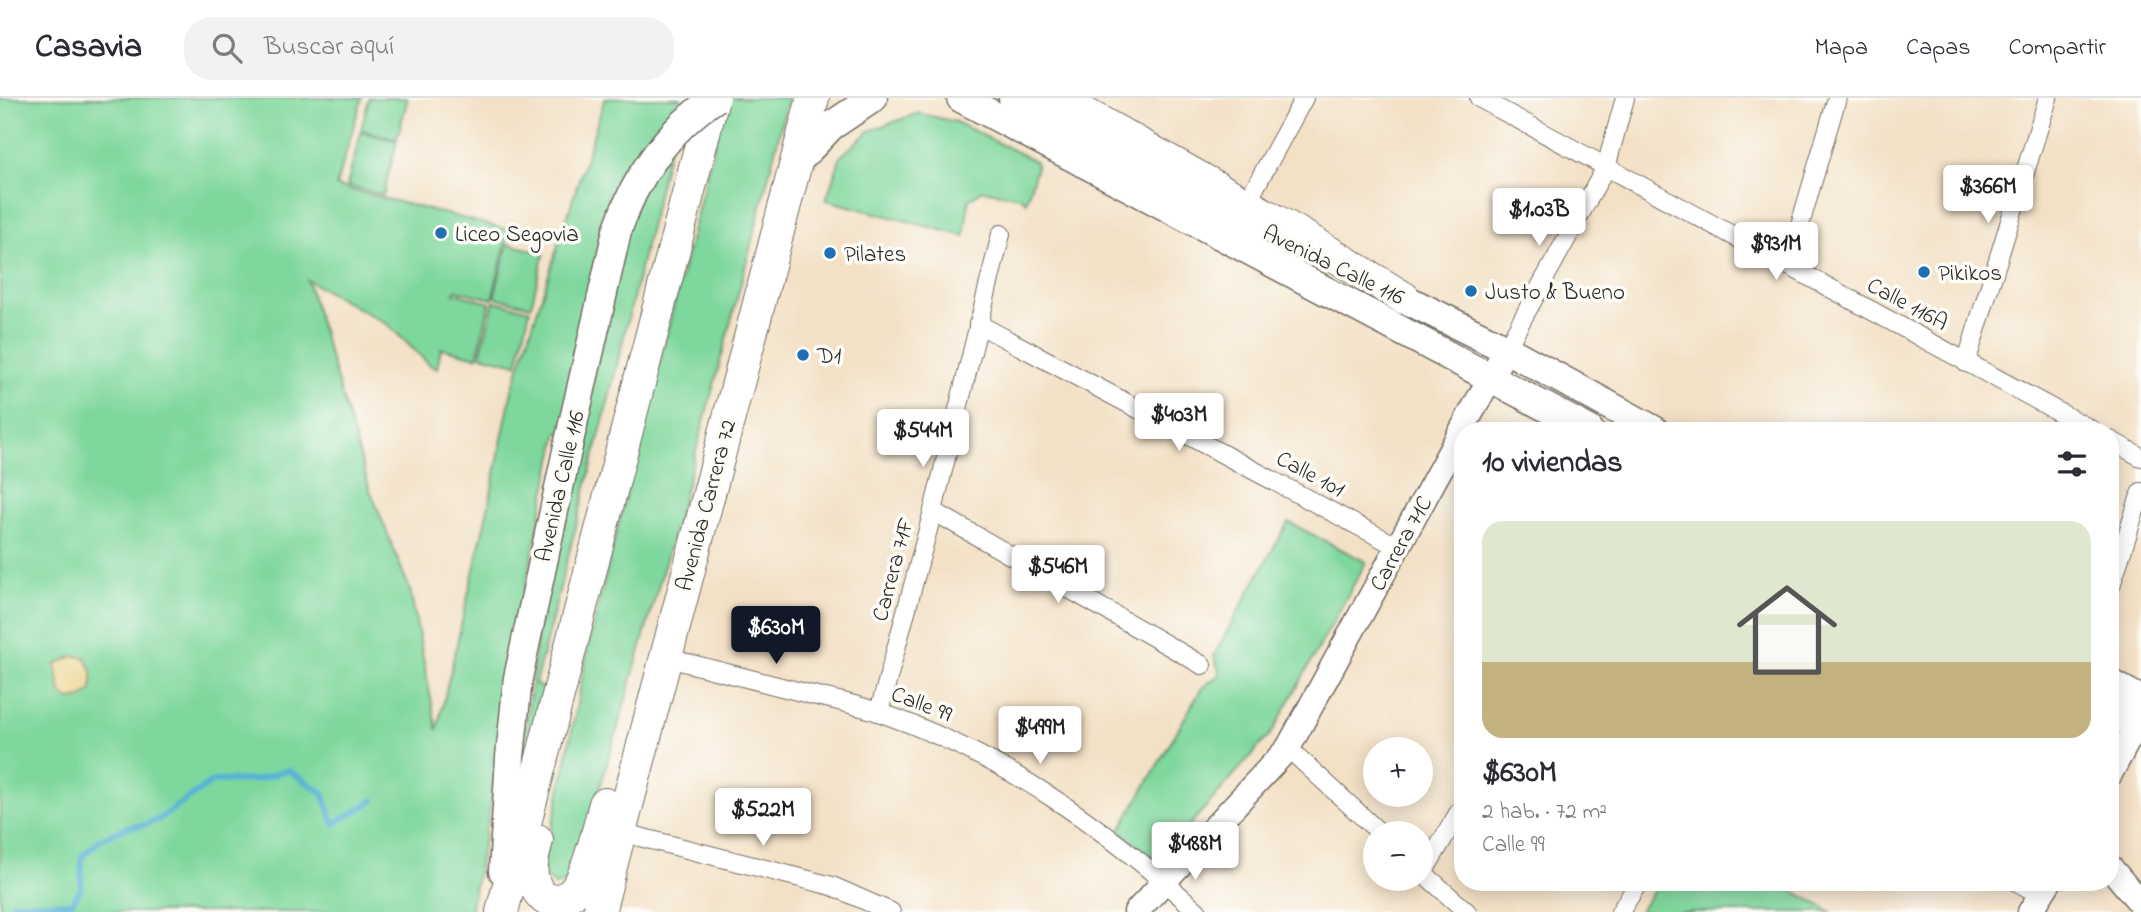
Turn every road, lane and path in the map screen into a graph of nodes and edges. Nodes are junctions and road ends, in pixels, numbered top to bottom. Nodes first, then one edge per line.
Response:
1 (715, 98) edge
2 (813, 98) edge
3 (873, 98) edge
4 (961, 98) edge
5 (1013, 98) edge
6 (1056, 98) edge
7 (1304, 98) edge
8 (1479, 98) edge
9 (1625, 98) edge
10 (1837, 98) edge
11 (2048, 98) edge
12 (797, 162) junction
13 (1606, 167) junction
14 (1246, 204) junction
15 (1000, 234) dead end
16 (1788, 266) junction
17 (1404, 298) junction
18 (978, 324) junction
19 (1506, 349) junction
20 (1966, 363) junction
21 (1491, 377) junction
22 (1466, 422) edge
23 (1574, 422) edge
24 (1639, 422) edge
25 (2077, 422) edge
26 (1454, 445) edge
27 (2119, 445) edge
28 (2141, 457) edge
29 (2141, 492) edge
30 (933, 511) junction
31 (1398, 547) junction
32 (2119, 561) edge
33 (664, 657) junction
34 (1202, 665) dead end
35 (2119, 694) edge
36 (879, 712) junction
37 (555, 713) junction
38 (2119, 714) edge
39 (2140, 718) edge
40 (1288, 748) junction
41 (2119, 757) edge
42 (1454, 820) edge
43 (1367, 821) edge
44 (620, 832) junction
45 (1433, 854) edge
46 (2119, 878) edge
47 (1165, 881) junction
48 (1433, 882) edge
49 (1633, 891) edge
50 (2141, 904) edge
51 (501, 912) edge
52 (599, 912) edge
53 (891, 912) edge
54 (1136, 912) edge
55 (1198, 912) edge
56 (1467, 912) edge
57 (1620, 912) edge

1 - 37 highway
1 - 51 main road, Avenida Calle 116, bridge
2 - 12 highway, Avenida Carrera 72
3 - 12 main road
4 - 21 main road, Avenida Calle 116
5 - 17 main road, Avenida Calle 116
6 - 14 highway
7 - 14 street
8 - 13 street, Calle 116A
9 - 13 street, Carrera 71C
10 - 16 street
11 - 20 street
12 - 33 highway, Avenida Carrera 72
13 - 16 street, Calle 116A
13 - 19 street, Carrera 71C
14 - 17 highway
15 - 18 street, Carrera 71F
16 - 20 street, Calle 116A
17 - 19 main road, Avenida Calle 116
18 - 30 street, Carrera 71F
18 - 31 street, Calle 101
19 - 21 street, Carrera 71C
19 - 24 main road, Avenida Calle 116
20 - 25 street, Calle 116A
21 - 22 street, Carrera 71C
21 - 23 main road, Avenida Calle 116
26 - 31 street, Carrera 71C
27 - 28 street
29 - 32 street
30 - 34 street
30 - 36 street, Carrera 71F
31 - 40 street, Carrera 71C
33 - 36 street, Calle 99
33 - 37 highway
33 - 44 highway, Avenida Carrera 72
35 - 39 main road
36 - 47 street, Calle 99
37 - 51 highway
38 - 39 main road
39 - 41 street
40 - 43 street
40 - 47 street, Carrera 71C
42 - 45 street
44 - 52 highway, Avenida Carrera 72
44 - 53 street
46 - 50 street
47 - 54 street, Carrera 71C
47 - 55 street, Calle 99
48 - 56 street
49 - 57 street

